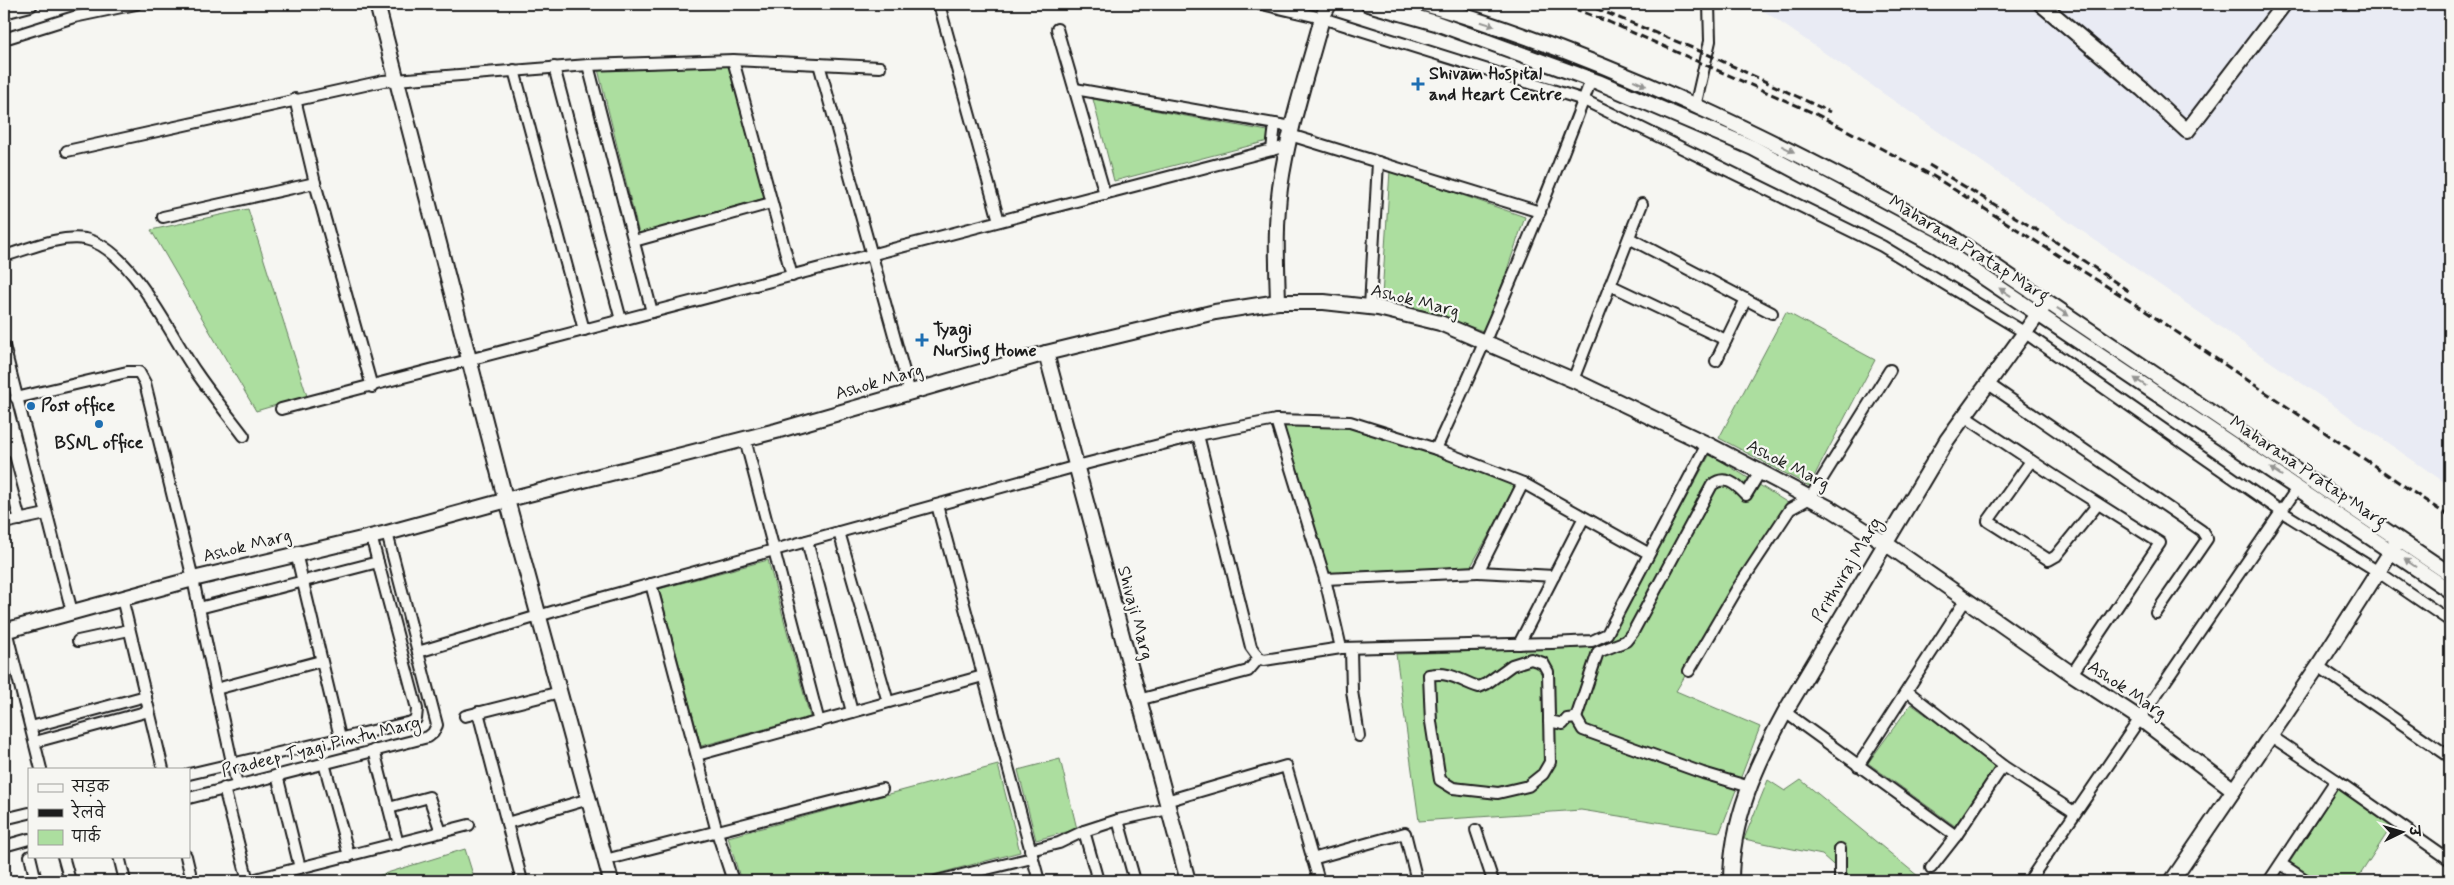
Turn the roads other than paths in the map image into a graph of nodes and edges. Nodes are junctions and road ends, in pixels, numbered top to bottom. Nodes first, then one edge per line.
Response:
1 (30, 4) edge
2 (136, 4) edge
3 (377, 4) edge
4 (939, 4) edge
5 (1262, 4) edge
6 (1329, 4) edge
7 (1368, 4) edge
8 (1425, 4) edge
9 (1709, 4) edge
10 (2041, 4) edge
11 (2284, 4) edge
12 (4, 11) edge
13 (1322, 18) junction
14 (1057, 29) dead end
15 (4, 39) edge
16 (733, 60) junction
17 (819, 64) junction
18 (588, 65) junction
19 (554, 67) junction
20 (880, 67) dead end
21 (514, 70) junction
22 (397, 80) junction
23 (1591, 80) junction
24 (1075, 89) junction
25 (295, 99) junction
26 (1584, 100) junction
27 (1694, 106) junction
28 (1275, 124) junction
29 (1290, 136) junction
30 (1272, 150) junction
31 (67, 151) dead end
32 (1378, 162) junction
33 (316, 183) junction
34 (1105, 194) junction
35 (771, 203) junction
36 (1642, 204) dead end
37 (1540, 212) junction
38 (164, 217) dead end
39 (999, 222) junction
40 (1629, 238) junction
41 (634, 241) junction
42 (872, 254) junction
43 (4, 256) edge
44 (792, 276) junction
45 (1610, 285) junction
46 (1746, 299) junction
47 (2047, 301) junction
48 (1278, 302) junction
49 (1370, 307) junction
50 (652, 312) junction
51 (1772, 313) dead end
52 (2039, 314) junction
53 (621, 320) junction
54 (584, 330) junction
55 (2024, 332) junction
56 (1726, 340) junction
57 (1486, 343) junction
58 (4, 346) edge
59 (1046, 353) junction
60 (470, 360) junction
61 (1716, 361) dead end
62 (1890, 370) dead end
63 (1573, 380) junction
64 (8, 382) edge
65 (1987, 383) junction
66 (372, 387) junction
67 (910, 393) junction
68 (16, 398) junction
69 (281, 410) dead end
70 (1964, 416) junction
71 (1276, 420) junction
72 (1198, 435) junction
73 (244, 436) dead end
74 (745, 439) junction
75 (1707, 444) junction
76 (1436, 449) junction
77 (4, 460) edge
78 (2031, 461) junction
79 (1077, 466) junction
80 (1760, 472) junction
81 (1523, 484) junction
82 (2298, 487) junction
83 (1810, 498) junction
84 (507, 500) junction
85 (2098, 504) junction
86 (937, 505) junction
87 (2282, 512) junction
88 (46, 514) junction
89 (1584, 519) junction
90 (20, 520) junction
91 (4, 523) edge
92 (839, 532) junction
93 (386, 533) junction
94 (371, 536) junction
95 (807, 541) junction
96 (1885, 543) junction
97 (2395, 545) junction
98 (774, 550) junction
99 (296, 553) junction
100 (1648, 553) junction
101 (378, 562) junction
102 (2377, 571) junction
103 (1478, 572) junction
104 (2450, 574) edge
105 (1554, 576) junction
106 (193, 579) junction
107 (1325, 579) junction
108 (302, 581) junction
109 (651, 584) junction
110 (2450, 591) edge
111 (122, 598) junction
112 (1966, 599) junction
113 (199, 608) junction
114 (72, 612) junction
115 (2156, 613) dead end
116 (539, 616) junction
117 (2450, 621) edge
118 (5, 630) edge
119 (130, 630) junction
120 (78, 641) dead end
121 (1519, 644) junction
122 (1346, 648) junction
123 (418, 652) junction
124 (1259, 658) junction
125 (320, 660) junction
126 (2318, 666) junction
127 (1689, 671) dead end
128 (2072, 674) junction
129 (983, 676) junction
130 (216, 689) junction
131 (1907, 691) junction
132 (560, 692) junction
133 (146, 696) junction
134 (1138, 700) junction
135 (888, 702) junction
136 (150, 712) junction
137 (478, 712) junction
138 (852, 712) junction
139 (1784, 712) junction
140 (465, 716) dead end
141 (1576, 718) junction
142 (2139, 718) junction
143 (1549, 721) junction
144 (819, 722) junction
145 (31, 727) junction
146 (1358, 736) dead end
147 (2271, 736) junction
148 (340, 738) junction
149 (34, 742) junction
150 (374, 750) junction
151 (696, 755) junction
152 (2450, 757) edge
153 (233, 763) junction
154 (324, 763) junction
155 (1858, 766) junction
156 (2003, 766) junction
157 (41, 768) edge
158 (163, 768) edge
159 (190, 774) edge
160 (277, 775) junction
161 (2336, 780) junction
162 (237, 785) junction
163 (1750, 787) junction
164 (224, 788) junction
165 (882, 789) dead end
166 (2234, 790) junction
167 (190, 798) edge
168 (589, 799) junction
169 (1167, 805) junction
170 (389, 808) junction
171 (2074, 812) junction
172 (28, 813) edge
173 (4, 819) edge
174 (1118, 820) junction
175 (507, 822) junction
176 (469, 825) dead end
177 (1476, 830) dead end
178 (1084, 831) junction
179 (441, 832) junction
180 (717, 832) junction
181 (1956, 836) junction
182 (27, 840) edge
183 (398, 844) junction
184 (4, 846) edge
185 (1840, 849) dead end
186 (1031, 854) junction
187 (349, 856) junction
188 (30, 858) edge
189 (64, 858) edge
190 (119, 858) edge
191 (186, 858) edge
192 (1312, 858) junction
193 (605, 860) junction
194 (2450, 860) edge
195 (2281, 864) junction
196 (300, 868) junction
197 (1931, 868) dead end
198 (36, 881) edge
199 (70, 881) edge
200 (125, 881) edge
201 (192, 881) edge
202 (522, 881) edge
203 (611, 881) edge
204 (733, 881) edge
205 (937, 881) edge
206 (1039, 881) edge
207 (1098, 881) edge
208 (1135, 881) edge
209 (1188, 881) edge
210 (1319, 881) edge
211 (1417, 881) edge
212 (1493, 881) edge
213 (1732, 881) edge
214 (1840, 881) edge
215 (2029, 881) edge
216 (2172, 881) edge
217 (2269, 881) edge
218 (2307, 881) edge

1 - 12 street
2 - 15 street
3 - 22 street
4 - 39 street
5 - 13 street
6 - 13 street
7 - 23 street, Maharana Pratap Marg
8 -> 27 street, Maharana Pratap Marg
9 - 27 street
10 - 11 street
13 - 26 street
13 - 29 street
14 - 24 street
16 - 17 street
16 - 18 street
16 - 35 street
17 - 20 street
17 - 42 street
18 - 19 street
18 - 41 street
19 - 21 street
19 - 53 street
21 - 22 street
21 - 54 street
22 - 25 street
22 - 60 street
23 - 26 street
52 -> 23 street, Maharana Pratap Marg
24 - 28 street
24 - 34 street
25 - 31 street
25 - 33 street
26 - 37 street
26 - 55 street
27 -> 47 street, Maharana Pratap Marg
28 - 29 street
28 - 30 street
29 - 30 street
29 - 32 street
29 - 48 street
30 - 34 street
32 - 37 street
32 - 49 street
33 - 38 street
33 - 66 street
34 - 39 street
35 - 41 street
35 - 44 street
36 - 40 street
37 - 57 street
39 - 42 street
40 - 45 street
40 - 46 street
41 - 50 street
42 - 44 street
42 - 67 street
43 - 73 street
44 - 50 street
45 - 56 street
45 - 63 street
46 - 51 street
46 - 56 street
47 - 52 street, Prithviraj Marg
47 -> 97 street, Maharana Pratap Marg
48 - 49 street, Ashok Marg
48 - 59 street, Ashok Marg
49 - 57 street, Ashok Marg
50 - 53 street
52 - 55 street, Prithviraj Marg
82 -> 52 street, Maharana Pratap Marg
53 - 54 street
54 - 60 street
55 - 65 street, Prithviraj Marg
55 - 87 street
56 - 61 street
57 - 63 street, Ashok Marg
57 - 76 street
58 - 64 street
59 - 67 street, Ashok Marg
59 - 79 street, Shivaji Marg
60 - 66 street
60 - 84 street
62 - 83 street
63 - 75 street, Ashok Marg
64 - 68 street
65 - 70 street, Prithviraj Marg
65 - 115 street
66 - 69 street
67 - 74 street, Ashok Marg
68 - 88 street
68 - 106 street
70 - 78 street
70 - 96 street, Prithviraj Marg
71 - 72 street
71 - 76 street
71 - 107 street
72 - 79 street
72 - 124 street
74 - 84 street, Ashok Marg
74 - 98 street
75 - 80 street, Ashok Marg
75 - 100 street
76 - 81 street
77 - 90 street
78 - 85 street
78 - 85 street
79 - 86 street
79 - 134 street, Shivaji Marg
80 - 83 street, Ashok Marg
80 - 141 street
81 - 89 street
81 - 103 street
82 - 87 street
82 - 97 street, Maharana Pratap Marg
83 - 96 street, Ashok Marg
83 - 127 street
84 - 93 street, Ashok Marg
84 - 116 street
85 - 128 street
86 - 92 street
86 - 129 street
87 - 102 street
87 - 142 street
88 - 90 street
88 - 114 street
89 - 100 street
89 - 105 street
90 - 91 street
92 - 95 street
92 - 135 street
93 - 94 street, Ashok Marg
93 - 123 street, Pradeep Tyagi Pintu Marg
94 - 99 street, Ashok Marg
94 - 101 street
95 - 98 street
95 - 138 street
96 - 112 street, Ashok Marg
96 - 139 street, Prithviraj Marg
97 - 102 street
97 - 104 street, Maharana Pratap Marg
110 -> 97 street, Maharana Pratap Marg
98 - 109 street
98 - 144 street
99 - 106 street, Ashok Marg
99 - 108 street
100 - 121 street
101 - 108 street
101 - 148 street
102 - 117 street
102 - 126 street
103 - 105 street
103 - 107 street
105 - 121 street
106 - 111 street, Ashok Marg
106 - 113 street
107 - 122 street
108 - 113 street
108 - 125 street
109 - 116 street
109 - 151 street
111 - 114 street, Ashok Marg
111 - 119 street
112 - 128 street, Ashok Marg
112 - 131 street
113 - 130 street
114 - 118 street, Ashok Marg
116 - 123 street
116 - 132 street
118 - 145 street
119 - 120 street
119 - 133 street
121 - 122 street
122 - 124 street
122 - 146 street
123 - 150 street, Pradeep Tyagi Pintu Marg
124 - 134 street
125 - 130 street
125 - 148 street
126 - 147 street
126 - 152 street
128 - 142 street, Ashok Marg
129 - 135 street
129 - 186 street
130 - 153 street
131 - 155 street
131 - 156 street
132 - 137 street
132 - 168 street
133 - 136 street
133 - 145 street
134 - 169 street, Shivaji Marg
135 - 138 street
136 - 149 street
136 - 158 street
137 - 140 street
137 - 175 street
138 - 144 street
139 - 155 street
139 - 163 street, Prithviraj Marg
141 - 143 street
141 - 163 street
142 - 166 street, Ashok Marg
142 - 171 street
143 - 143 street
144 - 151 street
145 - 149 street
147 - 161 street
147 - 166 street
148 - 153 street
149 - 157 street
150 - 154 street, Pradeep Tyagi Pintu Marg
150 - 170 street
151 - 180 street
153 - 159 street
153 - 162 street
154 - 160 street, Pradeep Tyagi Pintu Marg
154 - 187 street
155 - 181 street
156 - 171 street
156 - 181 street
160 - 162 street, Pradeep Tyagi Pintu Marg
160 - 196 street
161 - 194 street
161 - 195 street
162 - 164 street, Pradeep Tyagi Pintu Marg
163 - 213 street, Prithviraj Marg
164 - 167 street, Pradeep Tyagi Pintu Marg
164 - 196 street
165 - 180 street
166 - 216 street
168 - 175 street
168 - 193 street
169 - 174 street
169 - 192 street
169 - 209 street, Shivaji Marg
170 - 179 street
170 - 183 street
171 - 215 street
172 - 173 street
174 - 178 street
174 - 208 street
175 - 202 street
176 - 179 street
177 - 212 street
178 - 186 street
178 - 207 street
179 - 183 street
180 - 193 street
180 - 204 street
181 - 197 street
182 - 184 street
183 - 187 street
185 - 214 street
186 - 205 street
186 - 206 street
187 - 196 street
188 - 198 street
189 - 199 street
190 - 200 street
191 - 201 street
192 - 210 street
192 - 211 street
193 - 203 street
195 - 217 street
195 - 218 street

